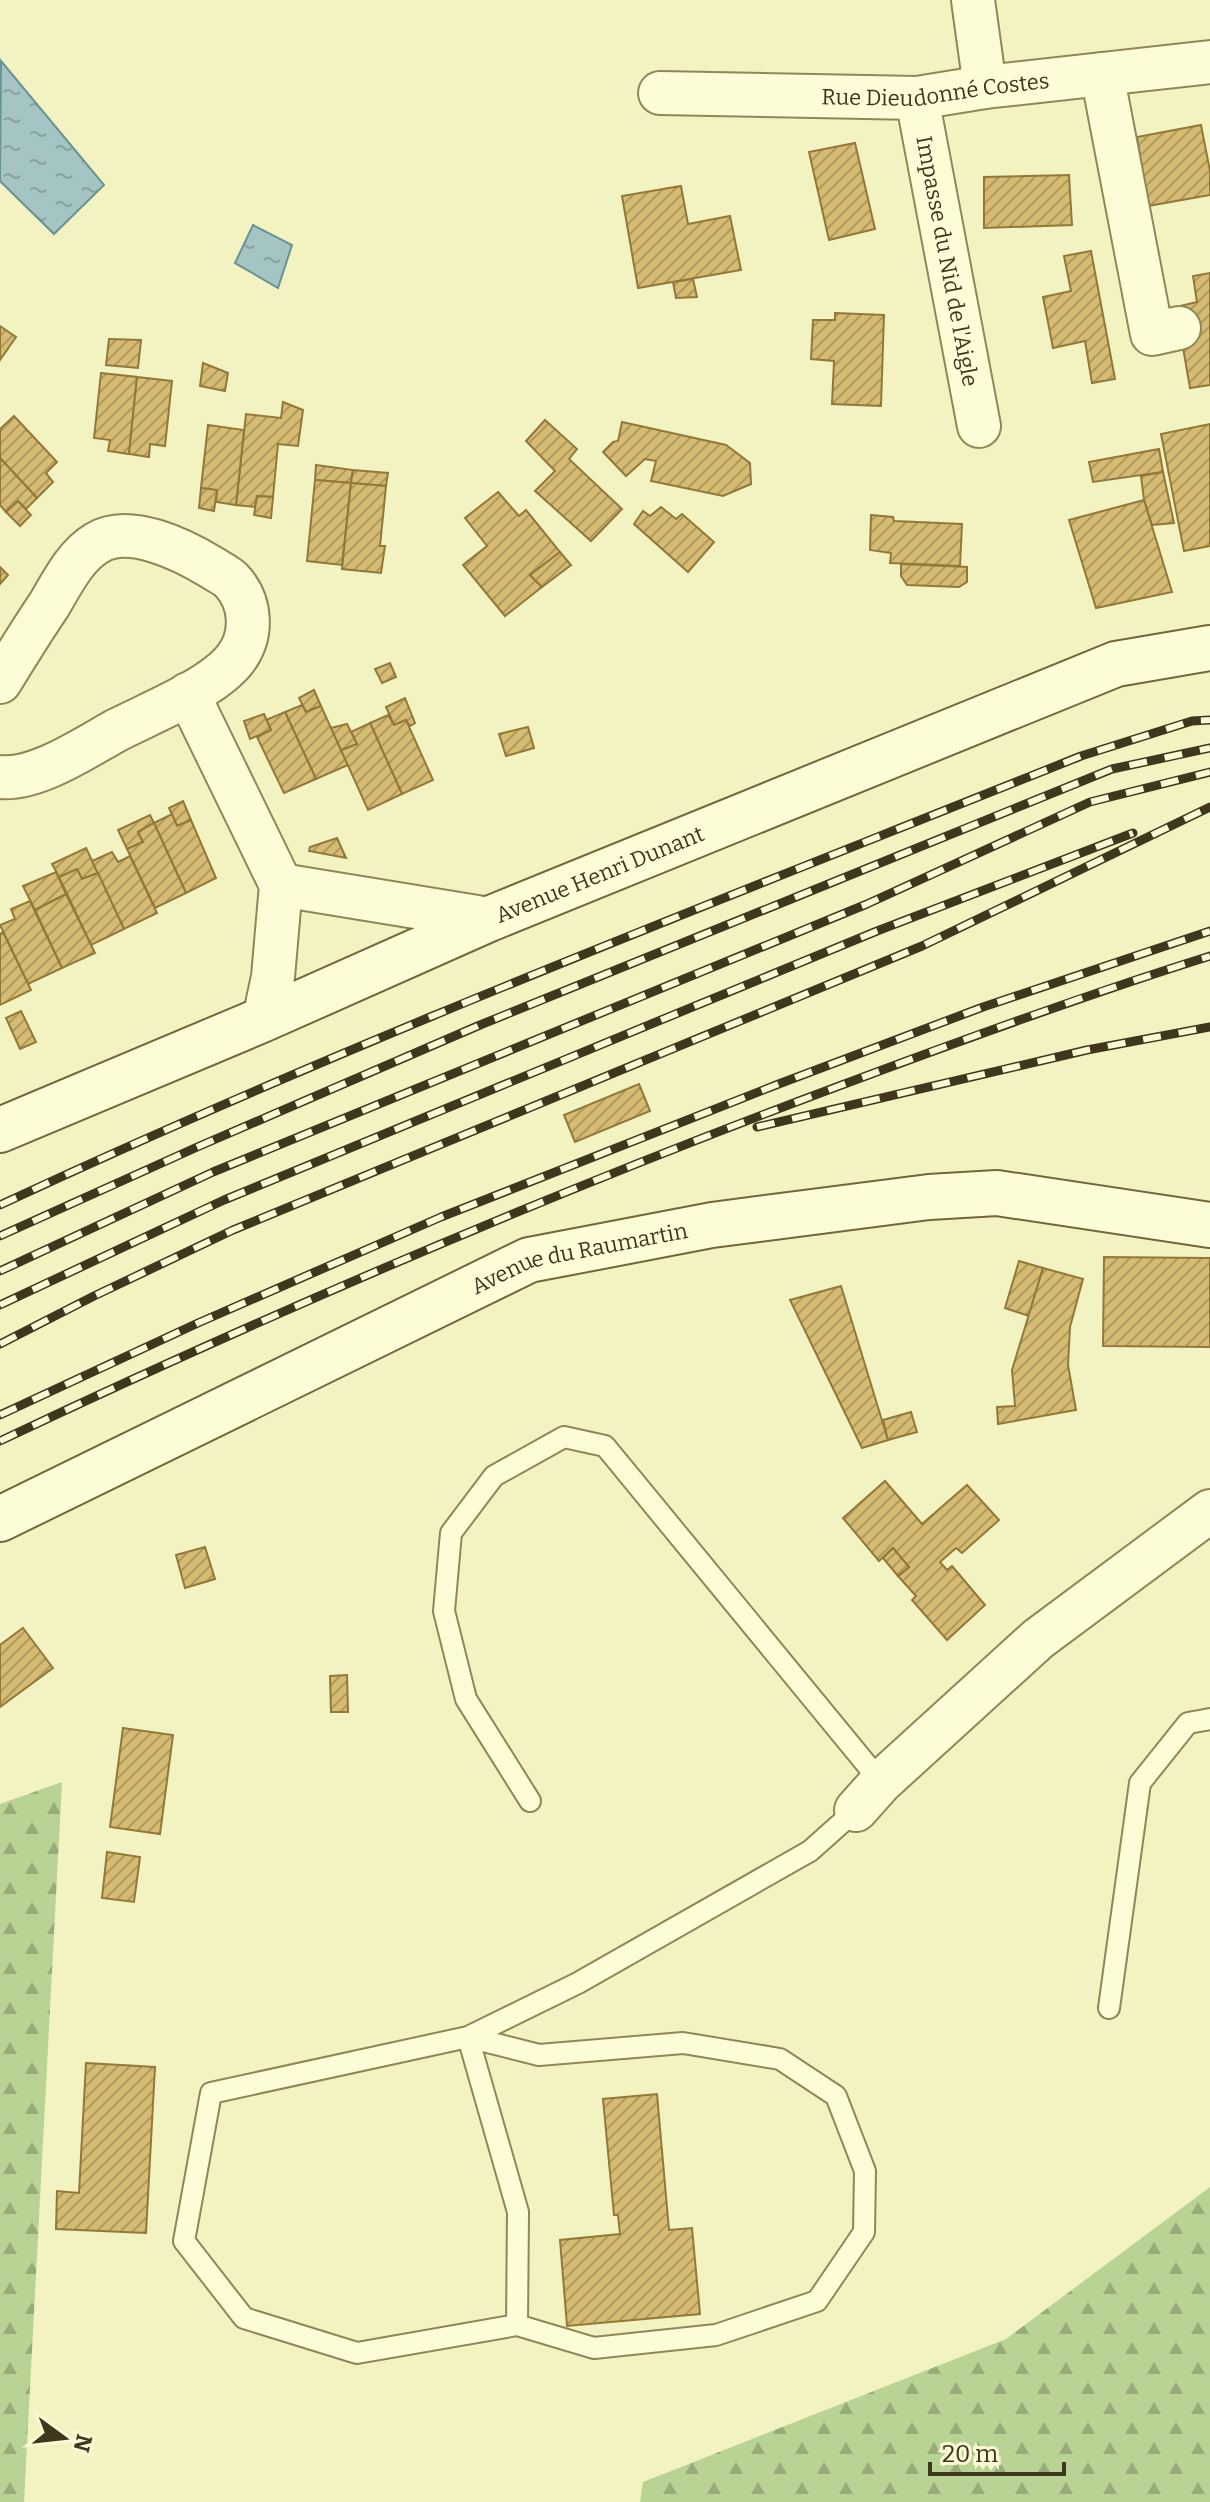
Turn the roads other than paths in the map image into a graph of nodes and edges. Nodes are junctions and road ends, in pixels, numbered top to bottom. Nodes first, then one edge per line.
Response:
1 (973, 0) edge
2 (1210, 62) edge
3 (1102, 74) junction
4 (985, 87) junction
5 (660, 93) dead end
6 (917, 98) junction
7 (1179, 328) dead end
8 (979, 426) dead end
9 (1210, 648) edge
10 (0, 682) edge
11 (188, 694) junction
12 (0, 777) edge
13 (281, 885) junction
14 (489, 919) junction
15 (264, 1019) junction
16 (0, 1130) edge
17 (1210, 1225) edge
18 (1210, 1511) edge
19 (0, 1519) edge
20 (1210, 1719) edge
21 (868, 1796) junction
22 (530, 1801) dead end
23 (1109, 2008) dead end
24 (468, 2037) junction
25 (517, 2325) junction

1 - 4 street
2 - 3 street, Rue Dieudonné Costes
3 - 4 street, Rue Dieudonné Costes
3 - 7 street
4 - 6 street, Rue Dieudonné Costes
5 - 6 street, Rue Dieudonné Costes
6 - 8 street, Impasse du Nid de l'Aigle
9 - 14 street, Avenue Henri Dunant
10 - 11 street
11 - 12 street
11 - 13 street
13 - 14 street
13 - 15 street
14 - 15 street, Avenue Henri Dunant
15 - 16 street, Avenue Henri Dunant
17 - 19 street, Avenue du Raumartin
18 - 21 street
20 - 23 lane
21 - 22 lane
21 - 24 lane
24 - 25 lane
24 - 25 lane
24 - 25 lane

